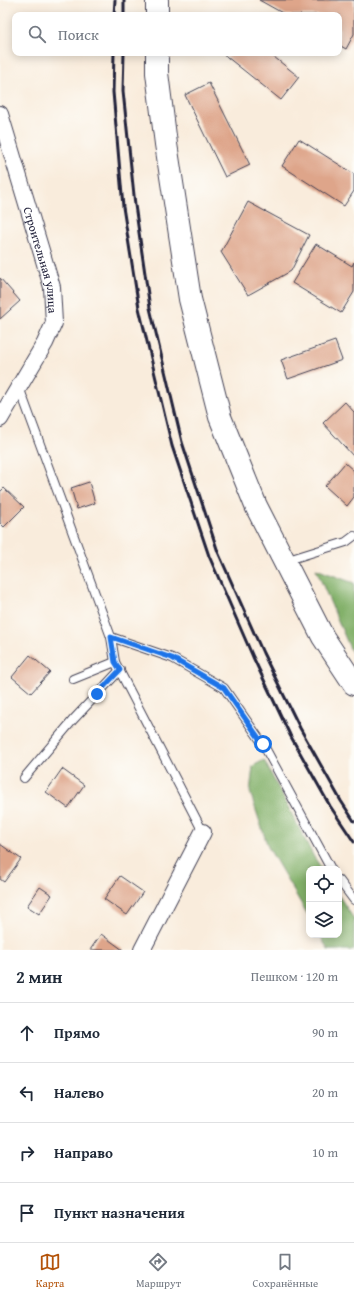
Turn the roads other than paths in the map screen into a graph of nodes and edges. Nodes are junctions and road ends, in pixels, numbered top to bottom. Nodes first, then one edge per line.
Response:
1 (157, 0) edge
2 (157, 12) edge
3 (157, 56) edge
4 (0, 114) edge
5 (19, 386) junction
6 (0, 419) edge
7 (354, 536) edge
8 (284, 562) junction
9 (111, 637) junction
10 (115, 662) junction
11 (120, 670) junction
12 (73, 679) dead end
13 (354, 684) edge
14 (24, 778) dead end
15 (203, 832) joint
16 (329, 866) edge
17 (342, 884) edge
18 (354, 900) edge
19 (142, 950) edge

1 - 2 main road
3 - 8 main road
4 - 5 street, Строительная улица
5 - 6 street, Строительная улица
5 - 9 lane
7 - 8 lane
8 - 13 main road
9 - 10 lane
9 - 16 lane
10 - 11 lane
10 - 12 lane
11 - 14 lane
11 - 15 lane
15 - 19 street
17 - 18 lane

